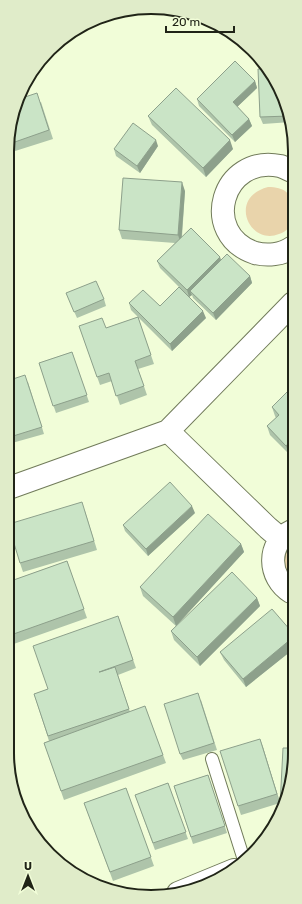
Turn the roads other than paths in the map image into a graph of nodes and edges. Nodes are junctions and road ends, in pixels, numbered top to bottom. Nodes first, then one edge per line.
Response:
1 (288, 169) edge
2 (288, 251) edge
3 (288, 308) edge
4 (168, 431) junction
5 (14, 486) edge
6 (286, 535) edge
7 (288, 590) edge
8 (212, 759) dead end
9 (242, 855) edge

1 - 2 street
3 - 4 street
4 - 5 street
4 - 6 street
6 - 7 street
8 - 9 lane

